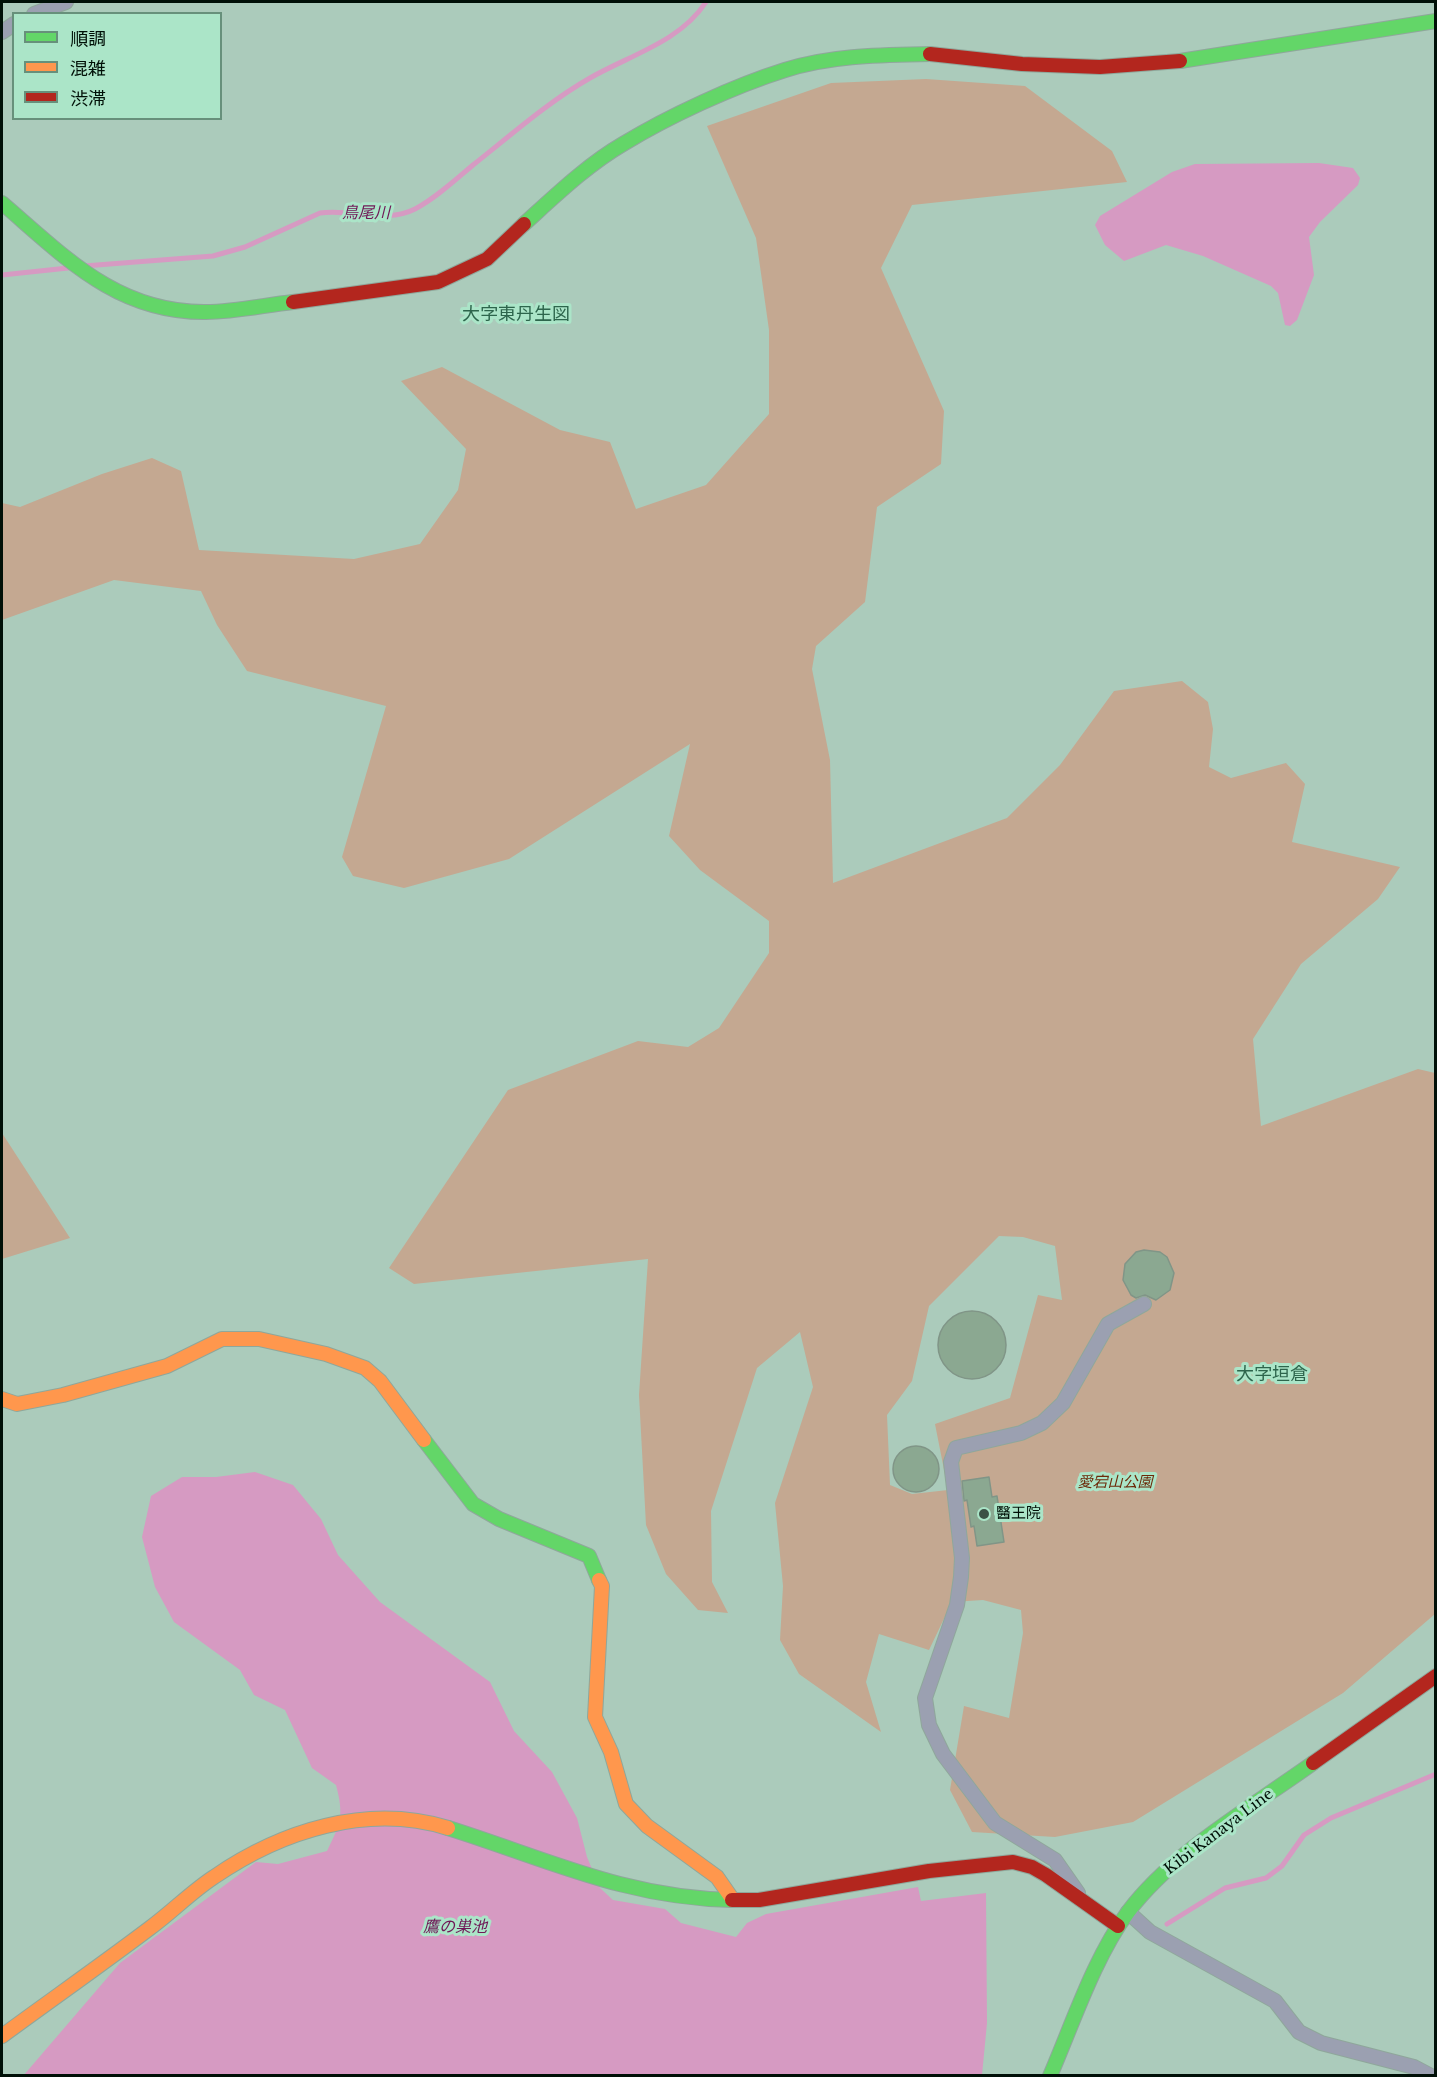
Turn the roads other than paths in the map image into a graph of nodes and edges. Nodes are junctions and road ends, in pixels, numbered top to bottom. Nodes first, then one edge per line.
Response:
1 (66, 2) edge
2 (39, 12) edge
3 (1436, 21) edge
4 (2, 203) edge
5 (1144, 1304) dead end
6 (2, 1399) edge
7 (1436, 1676) edge
8 (733, 1900) junction
9 (1096, 1912) junction
10 (1128, 1912) junction
11 (1118, 1926) junction
12 (2, 2036) edge
13 (1050, 2076) edge
14 (1431, 2076) edge

1 - 2 street
3 - 4 street
5 - 9 street
6 - 8 street
7 - 10 street, Kibi Kanaya Line
8 - 9 street
8 - 12 street
9 - 11 street
10 - 11 street, Kibi Kanaya Line
10 - 14 street
11 - 13 street, Kibi Kanaya Line

